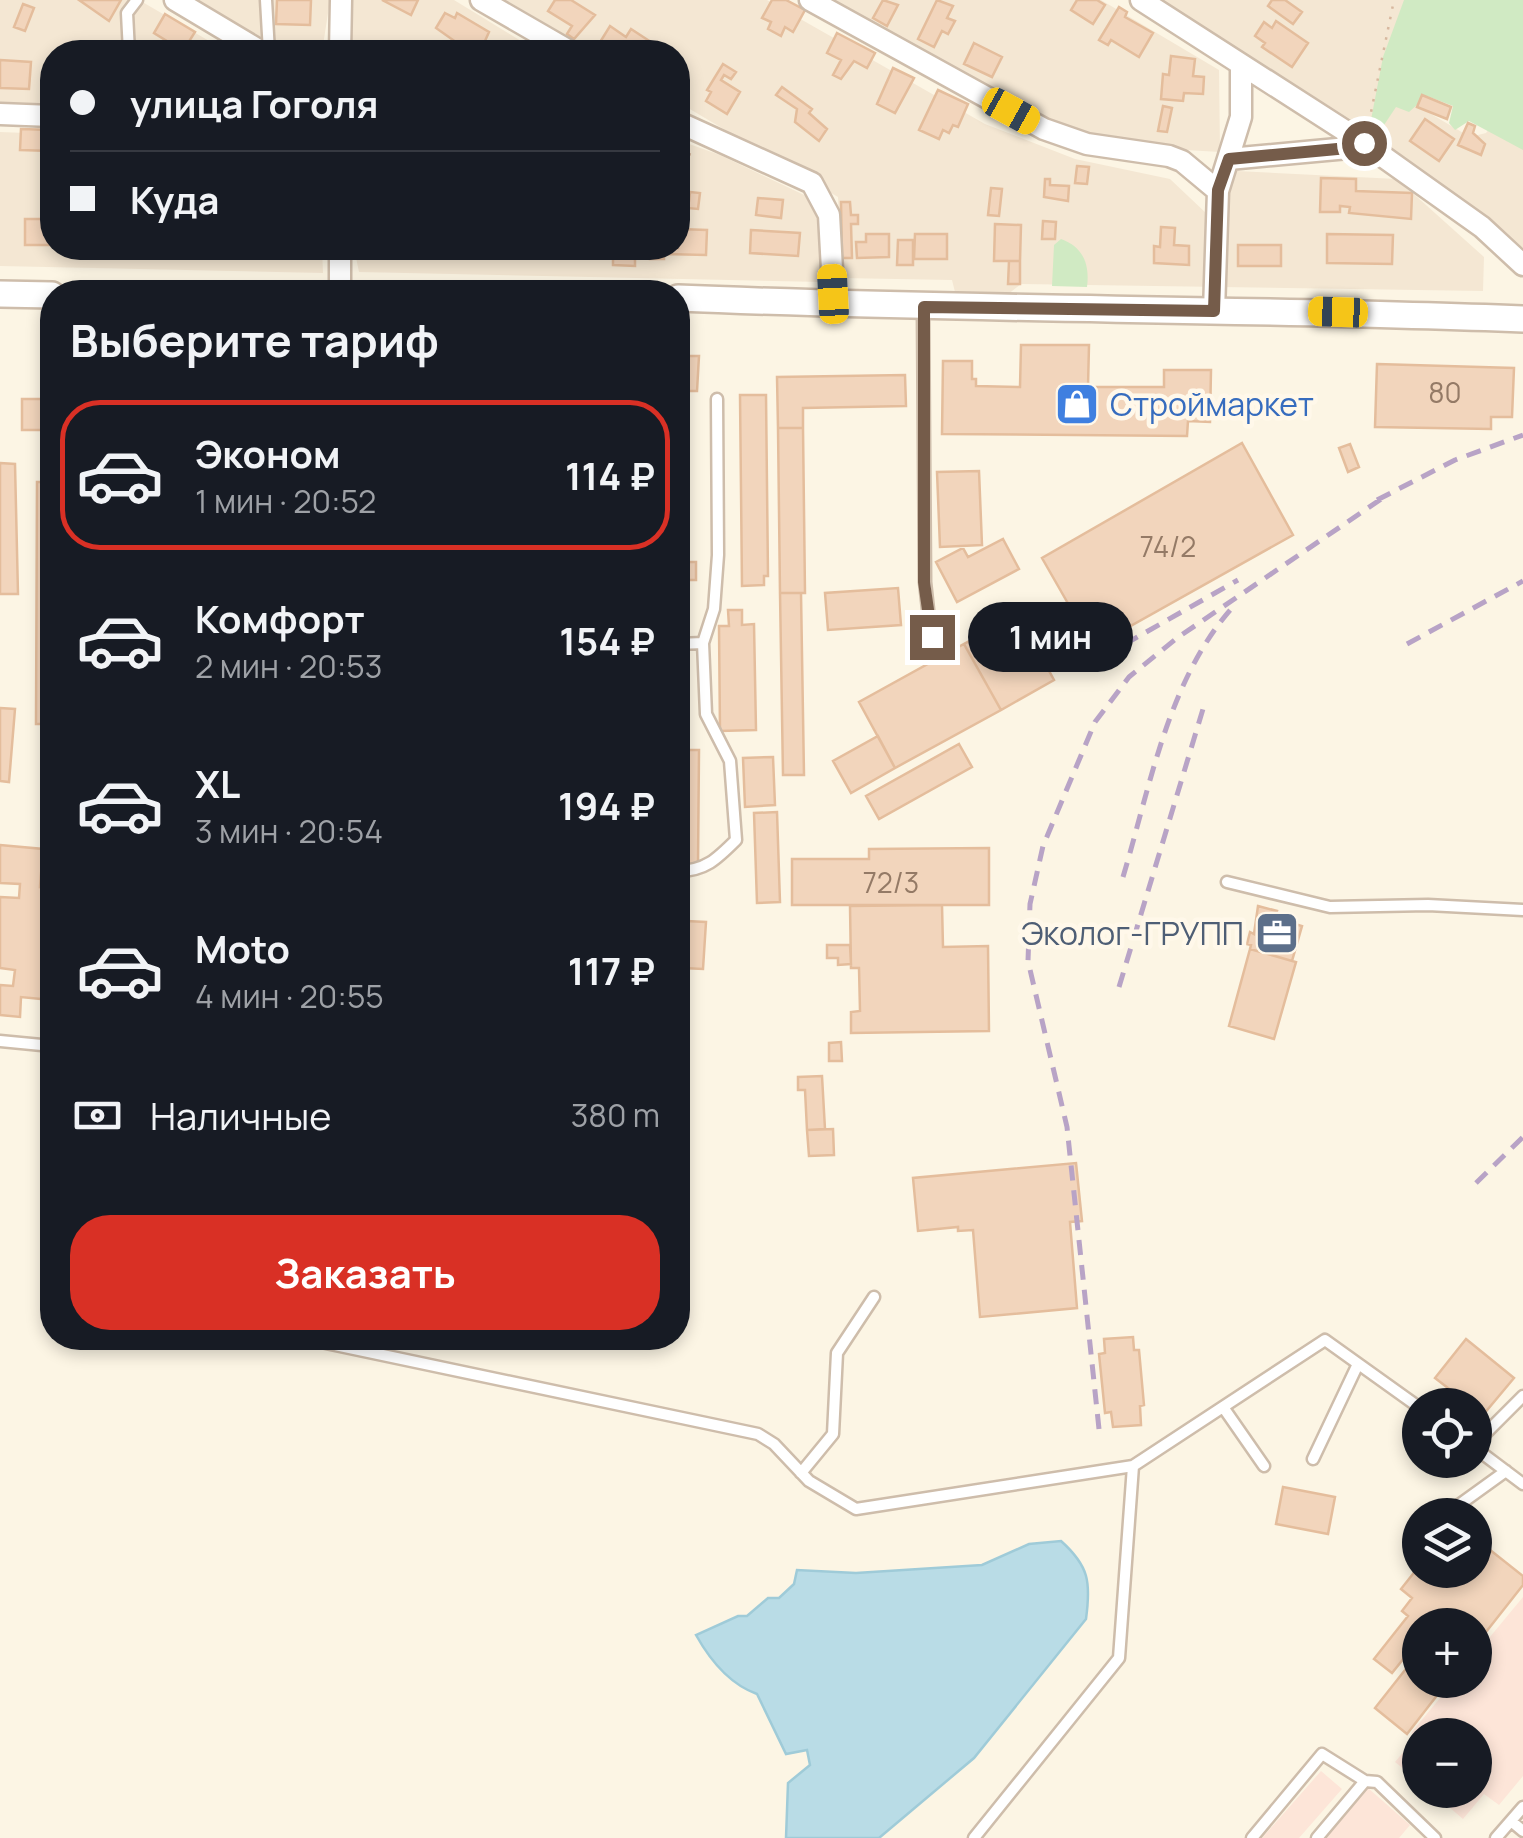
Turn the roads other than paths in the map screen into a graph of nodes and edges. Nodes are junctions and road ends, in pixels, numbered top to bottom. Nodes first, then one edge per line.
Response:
1 (137, 0) edge
2 (175, 0) edge
3 (266, 0) edge
4 (340, 0) edge
5 (481, 0) edge
6 (810, 0) edge
7 (1141, 0) edge
8 (129, 40) edge
9 (245, 40) edge
10 (266, 40) edge
11 (340, 40) edge
12 (550, 40) edge
13 (1241, 66) junction
14 (0, 114) edge
15 (40, 116) edge
16 (690, 127) edge
17 (1364, 143) junction
18 (1229, 159) junction
19 (1218, 190) junction
20 (1523, 265) edge
21 (0, 294) edge
22 (40, 295) edge
23 (690, 299) edge
24 (834, 306) junction
25 (924, 307) junction
26 (1214, 311) junction
27 (1523, 319) edge
28 (716, 400) dead end
29 (932, 637) dead end
30 (690, 644) edge
31 (703, 644) junction
32 (690, 871) edge
33 (1227, 882) dead end
34 (1523, 910) edge
35 (0, 1041) edge
36 (40, 1045) edge
37 (874, 1298) dead end
38 (359, 1350) edge
39 (1358, 1364) junction
40 (1402, 1395) edge
41 (1523, 1396) edge
42 (1223, 1407) junction
43 (1492, 1428) edge
44 (1313, 1459) dead end
45 (1492, 1460) edge
46 (1133, 1466) junction
47 (1264, 1466) dead end
48 (1506, 1471) junction
49 (802, 1473) junction
50 (1523, 1484) edge
51 (1469, 1498) edge
52 (1365, 1781) junction
53 (1523, 1807) edge
54 (1511, 1821) junction
55 (1523, 1832) edge
56 (1427, 1836) edge
57 (974, 1838) edge
58 (1252, 1838) edge
59 (1317, 1838) edge
60 (1496, 1838) edge

1 - 8 lane
2 - 9 street
3 - 10 lane
4 - 11 street
5 - 12 street
6 - 19 street
7 - 13 street
13 - 17 street
13 - 18 street
14 - 15 street
16 - 24 street
17 - 18 street
17 - 20 street
18 - 19 street
19 - 26 street
21 - 22 street
23 - 24 street
24 - 25 street
25 - 26 street
25 - 29 lane
26 - 27 street
28 - 31 lane
30 - 31 lane
31 - 32 lane
33 - 34 lane
35 - 36 lane
37 - 49 lane
38 - 49 lane
39 - 40 lane
39 - 42 lane
39 - 44 lane
41 - 43 lane
42 - 46 lane
42 - 47 lane
45 - 48 lane
46 - 49 lane
46 - 57 lane
48 - 50 lane
48 - 51 lane
52 - 56 lane
52 - 58 lane
52 - 59 lane
53 - 54 lane
54 - 55 lane
54 - 60 lane

